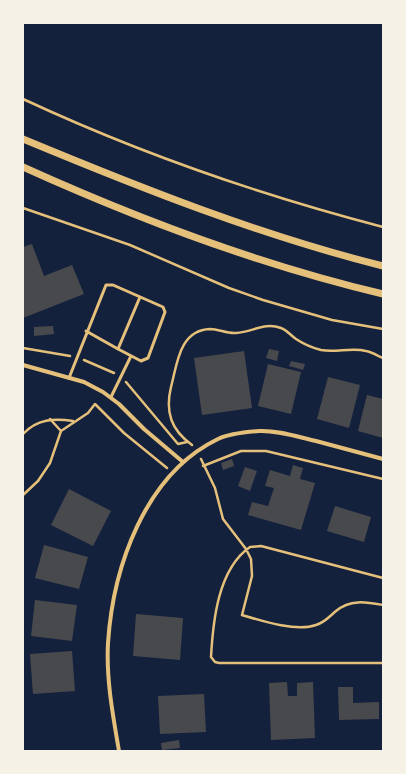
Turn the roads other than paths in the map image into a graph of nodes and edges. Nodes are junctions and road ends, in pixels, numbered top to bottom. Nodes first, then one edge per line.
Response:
1 (23, 139) edge
2 (23, 167) edge
3 (383, 266) edge
4 (383, 294) edge
5 (140, 297) junction
6 (86, 331) junction
7 (118, 349) junction
8 (131, 356) junction
9 (23, 365) edge
10 (69, 378) junction
11 (111, 397) junction
12 (383, 459) edge
13 (183, 462) junction
14 (119, 751) edge

1 - 3 street
2 - 4 street
5 - 6 lane
5 - 7 lane
5 - 8 lane
6 - 7 lane
6 - 10 lane
7 - 8 lane
8 - 11 lane
9 - 10 street
10 - 11 street
11 - 13 street
12 - 13 street
13 - 14 street

